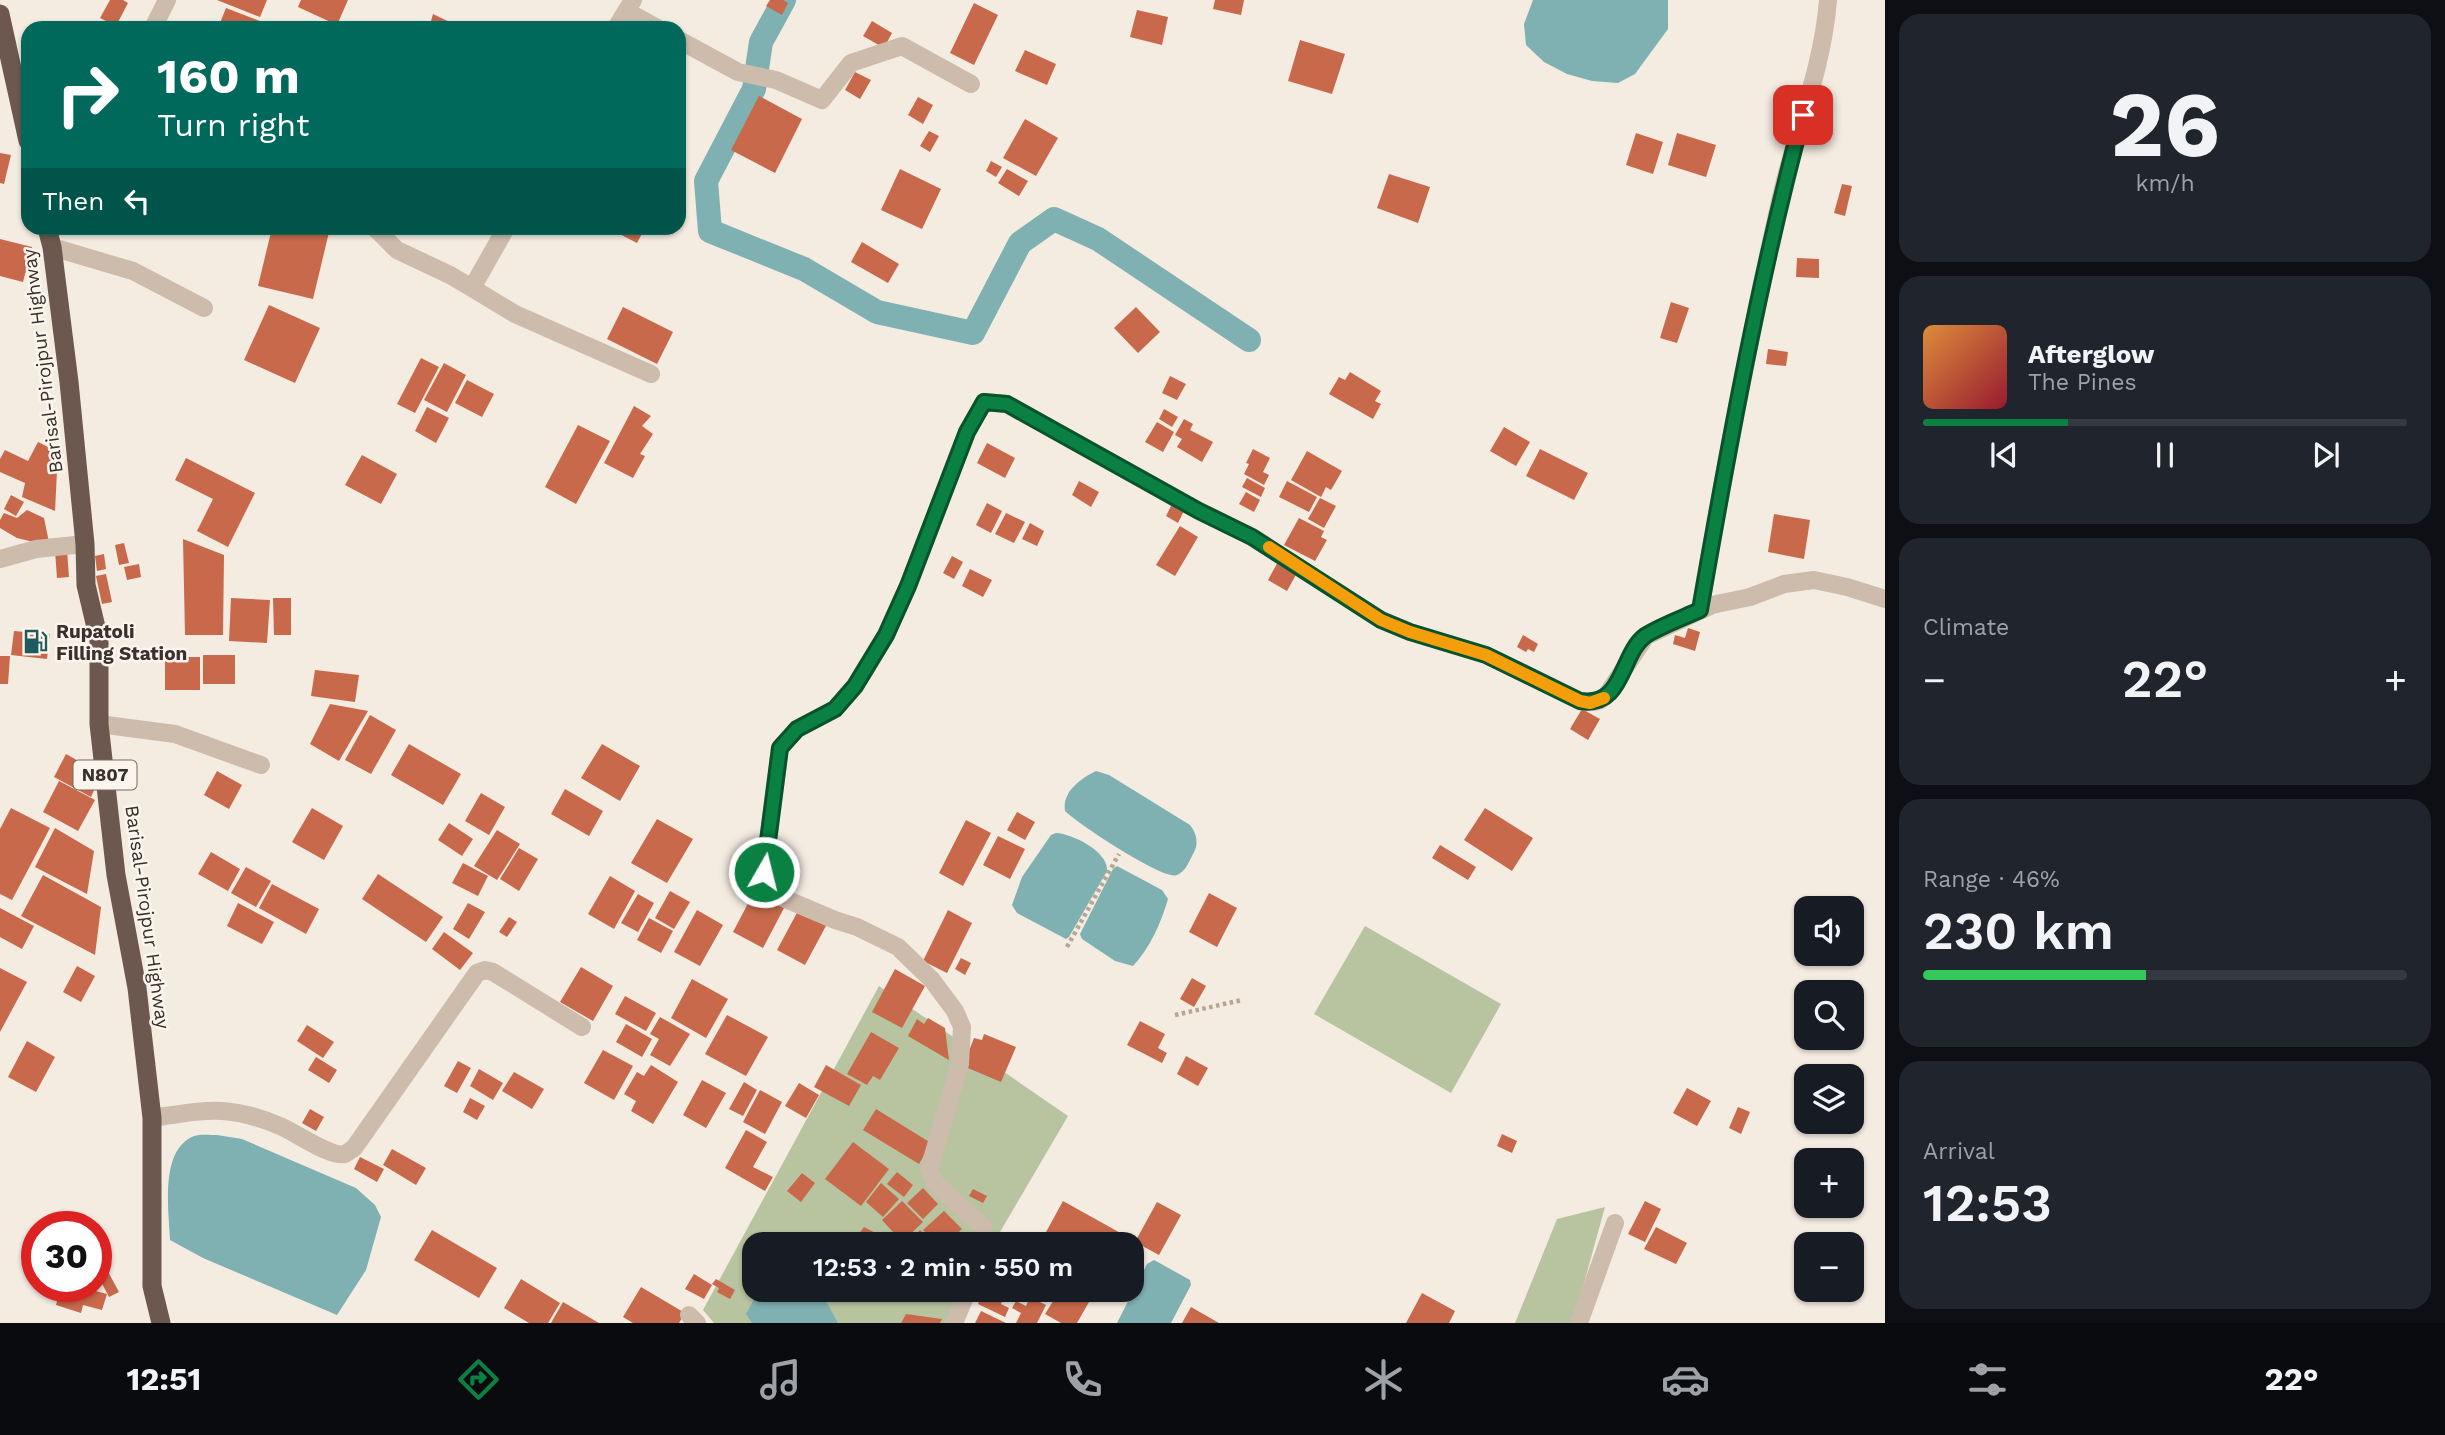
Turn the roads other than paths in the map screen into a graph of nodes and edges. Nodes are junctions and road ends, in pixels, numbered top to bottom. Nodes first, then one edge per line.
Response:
1 (167, 0) edge
2 (1828, 0) edge
3 (629, 6) edge
4 (0, 14) edge
5 (156, 21) edge
6 (619, 21) edge
7 (648, 21) edge
8 (686, 44) edge
9 (971, 83) dead end
10 (21, 109) edge
11 (382, 235) edge
12 (502, 235) edge
13 (50, 237) edge
14 (472, 288) junction
15 (204, 308) dead end
16 (652, 374) dead end
17 (85, 544) junction
18 (0, 559) edge
19 (1885, 599) edge
20 (1700, 610) junction
21 (99, 724) junction
22 (261, 765) dead end
23 (582, 1027) dead end
24 (152, 1118) junction
25 (1615, 1223) dead end
26 (984, 1232) edge
27 (963, 1302) edge
28 (161, 1323) edge
29 (954, 1323) edge
30 (1579, 1323) edge

1 - 5 street
2 - 20 street
3 - 6 street
3 - 7 street
4 - 10 highway
8 - 9 street
11 - 14 street
12 - 14 street
13 - 15 street
13 - 17 highway, Barisal-Pirojpur Highway / N807
14 - 16 street
17 - 18 street
17 - 21 highway, Barisal-Pirojpur Highway / N807
19 - 20 street
20 - 26 street
21 - 22 street
21 - 24 highway, Barisal-Pirojpur Highway / N807
23 - 24 street
24 - 28 highway, Barisal-Pirojpur Highway / N807
25 - 30 street
27 - 29 street

